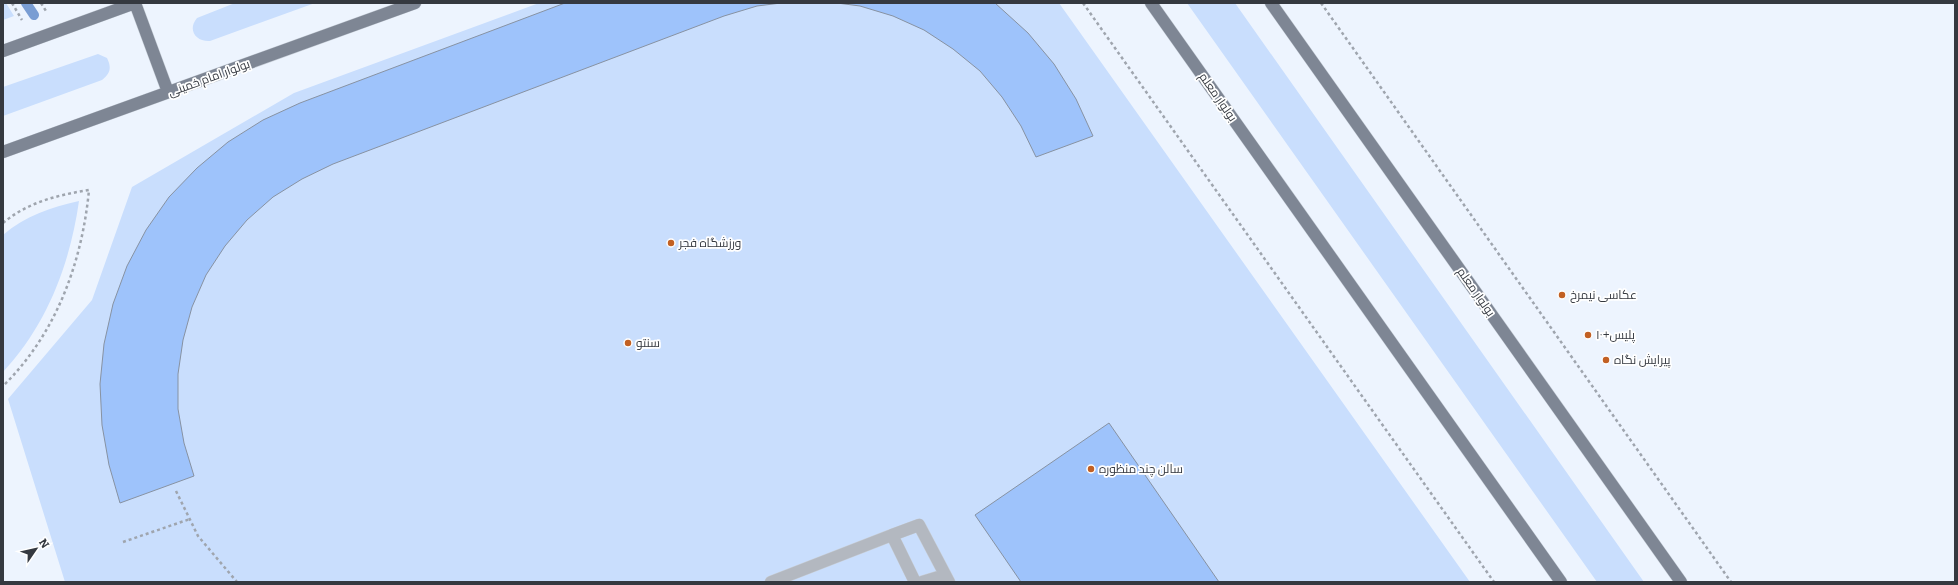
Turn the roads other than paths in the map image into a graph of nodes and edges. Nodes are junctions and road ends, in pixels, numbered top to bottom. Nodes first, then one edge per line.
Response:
1 (135, 3) edge
2 (415, 3) edge
3 (1151, 3) edge
4 (1270, 3) edge
5 (3, 51) edge
6 (168, 92) junction
7 (3, 152) edge
8 (892, 535) junction
9 (947, 578) edge
10 (771, 582) edge
11 (916, 582) edge
12 (922, 582) edge
13 (1561, 582) edge
14 (1681, 582) edge

1 - 5 main road
1 - 6 main road
2 - 6 main road, بولوار امام خمینی
3 - 13 main road, بولوار معلم
4 - 14 main road, بولوار معلم
6 - 7 main road, بولوار امام خمینی
8 - 9 lane
8 - 10 lane
8 - 11 lane
9 - 12 lane

